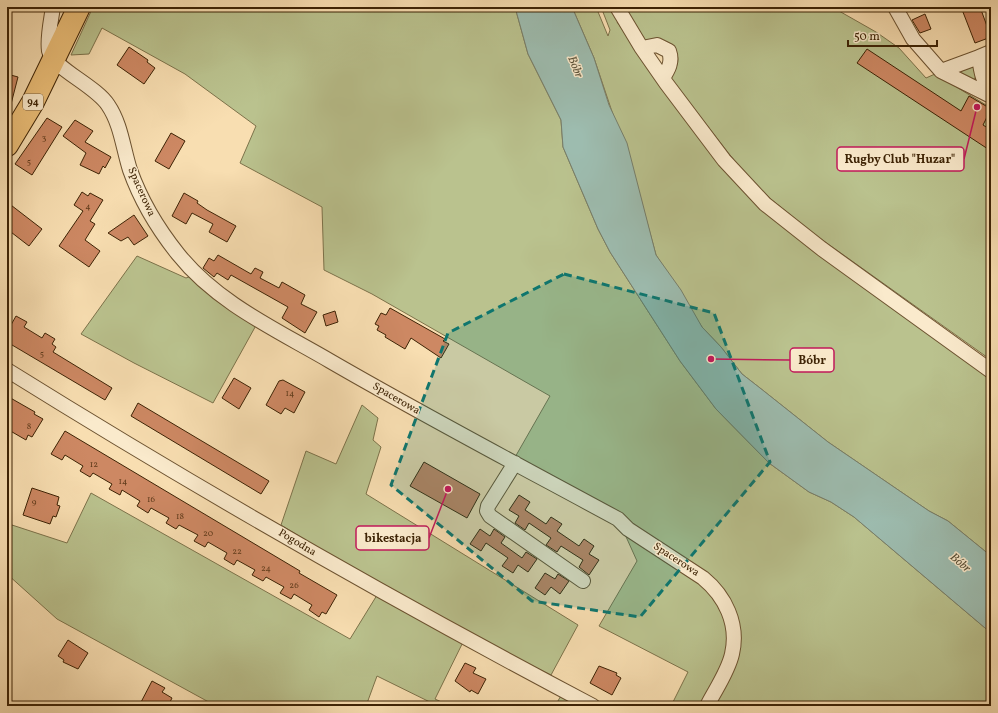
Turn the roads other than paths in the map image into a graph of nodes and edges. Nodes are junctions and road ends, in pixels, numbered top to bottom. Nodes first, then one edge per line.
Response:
1 (53, 7) edge
2 (79, 7) edge
3 (617, 7) edge
4 (894, 7) edge
5 (642, 48) junction
6 (985, 55) edge
7 (53, 61) junction
8 (941, 71) junction
9 (663, 78) junction
10 (991, 95) edge
11 (7, 144) edge
12 (7, 370) edge
13 (991, 371) edge
14 (515, 463) junction
15 (583, 581) dead end
16 (593, 706) edge
17 (707, 706) edge

1 - 7 street
2 - 7 main road, 94
3 - 5 street
4 - 8 street
5 - 9 street
5 - 9 street
6 - 8 street
6 - 10 street
7 - 11 main road, 94
7 - 14 street, Spacerowa
8 - 10 street
9 - 13 street
12 - 16 street, Pogodna
14 - 15 street
14 - 17 street, Spacerowa

